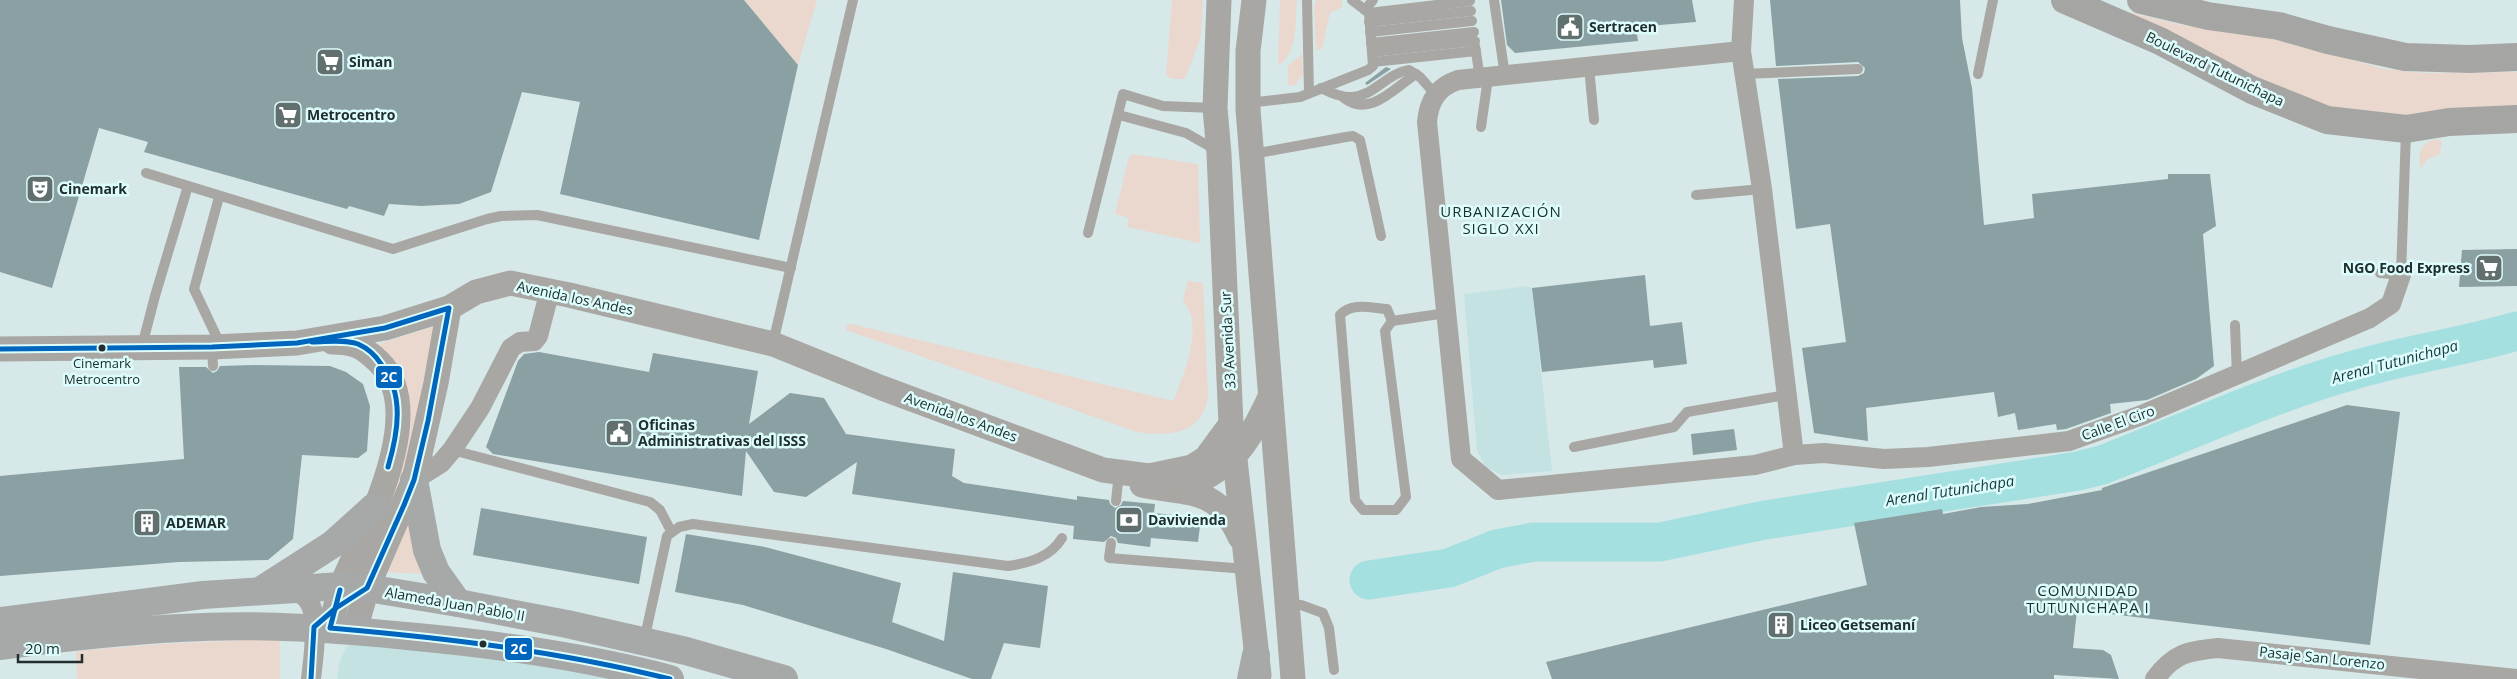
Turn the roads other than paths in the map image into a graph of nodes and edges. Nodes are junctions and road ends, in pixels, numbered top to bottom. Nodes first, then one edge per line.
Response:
1 (853, 0) edge
2 (1219, 0) edge
3 (1254, 0) edge
4 (1308, 0) edge
5 (1372, 0) edge
6 (1494, 0) edge
7 (1744, 0) edge
8 (1993, 0) edge
9 (2066, 0) edge
10 (2141, 0) edge
11 (1471, 8) edge
12 (1364, 12) edge
13 (1475, 41) junction
14 (1741, 51) junction
15 (1372, 52) junction
16 (2517, 57) edge
17 (1589, 68) junction
18 (1858, 69) dead end
19 (1744, 74) junction
20 (1978, 74) dead end
21 (1491, 78) junction
22 (1321, 88) junction
23 (1309, 93) junction
24 (1435, 94) junction
25 (1248, 103) junction
26 (1215, 108) junction
27 (1119, 115) junction
28 (2517, 119) edge
29 (1594, 120) dead end
30 (1481, 127) dead end
31 (2406, 129) junction
32 (1220, 154) junction
33 (1253, 154) junction
34 (146, 173) dead end
35 (188, 186) junction
36 (1762, 189) junction
37 (1696, 195) dead end
38 (220, 196) junction
39 (1088, 233) dead end
40 (1381, 236) dead end
41 (791, 268) junction
42 (2380, 273) dead end
43 (2402, 276) junction
44 (550, 290) junction
45 (449, 308) junction
46 (1446, 313) junction
47 (1392, 321) junction
48 (2235, 325) dead end
49 (297, 343) junction
50 (773, 344) junction
51 (142, 347) junction
52 (0, 349) edge
53 (215, 353) junction
54 (2237, 376) junction
55 (1271, 394) junction
56 (1786, 395) junction
57 (1231, 424) junction
58 (1574, 447) dead end
59 (452, 450) junction
60 (1794, 456) junction
61 (1234, 458) junction
62 (414, 480) junction
63 (1113, 484) junction
64 (1179, 490) junction
65 (374, 507) junction
66 (671, 531) junction
67 (1062, 538) dead end
68 (1111, 543) dead end
69 (1243, 544) junction
70 (1246, 569) junction
71 (288, 589) junction
72 (261, 591) junction
73 (458, 603) junction
74 (1286, 604) junction
75 (341, 611) junction
76 (0, 621) edge
77 (644, 642) junction
78 (0, 646) edge
79 (1334, 670) dead end
80 (1256, 671) edge
81 (2511, 673) edge
82 (312, 679) edge
83 (670, 679) edge
84 (784, 679) edge
85 (1292, 679) edge
86 (2155, 679) edge

1 - 41 lane
2 - 26 street, 33 Avenida Sur
3 - 25 street
4 - 23 lane
5 - 12 lane
6 - 21 lane
7 - 14 street
8 - 20 lane
9 - 31 main road, Boulevard Tutunichapa
10 - 16 main road
11 - 12 lane
11 - 12 lane
11 - 13 lane
12 - 15 lane
13 - 15 lane
13 - 15 lane
13 - 21 lane
14 - 17 street
14 - 19 street
15 - 22 lane
17 - 21 street
17 - 29 lane
18 - 19 lane
19 - 36 street
21 - 24 street
21 - 30 lane
22 - 23 lane
22 - 24 lane
23 - 25 lane
24 - 46 street, Calle El Ciro
25 - 33 street
26 - 27 lane
26 - 32 street, 33 Avenida Sur
27 - 32 lane
27 - 39 lane
28 - 31 main road, Boulevard Tutunichapa
31 - 43 lane
32 - 57 street, 33 Avenida Sur
33 - 40 lane
33 - 55 street
34 - 35 lane
35 - 38 lane
35 - 51 lane
36 - 37 lane
36 - 56 street
38 - 41 lane
38 - 53 lane
41 - 50 lane
42 - 43 lane
43 - 54 street, Calle El Ciro
44 - 45 street, Avenida los Andes
44 - 50 street, Avenida los Andes
44 - 59 street
45 - 49 street, Avenida los Andes
45 - 62 street
46 - 47 lane
46 - 60 street, Calle El Ciro
47 - 47 lane
48 - 54 lane
49 - 53 street, Avenida los Andes
49 - 65 street
50 - 63 street, Avenida los Andes
51 - 52 street, Avenida los Andes
51 - 53 street, Avenida los Andes
54 - 60 street, Calle El Ciro
55 - 61 street
55 - 74 street
56 - 58 lane
56 - 60 street
57 - 61 street, 33 Avenida Sur
57 - 63 street, Avenida los Andes
59 - 62 street
59 - 66 lane
61 - 64 street
61 - 69 street, 33 Avenida Sur
62 - 73 main road
62 - 75 street
63 - 64 street, Avenida los Andes
64 - 69 street, Avenida los Andes
65 - 72 main road
65 - 75 street
66 - 67 lane
66 - 77 lane
68 - 70 lane
69 - 70 street, 33 Avenida Sur
70 - 80 street, 33 Avenida Sur
71 - 72 main road, Alameda Juan Pablo II
71 - 75 main road, Alameda Juan Pablo II
71 - 75 street
72 - 76 main road, Alameda Juan Pablo II
73 - 75 main road, Alameda Juan Pablo II
73 - 77 main road, Alameda Juan Pablo II
74 - 79 lane
74 - 85 street
75 - 78 main road, Alameda Juan Pablo II
75 - 82 street
75 - 83 main road, Alameda Juan Pablo II
77 - 84 main road, Alameda Juan Pablo II
81 - 86 street, Pasaje San Lorenzo

